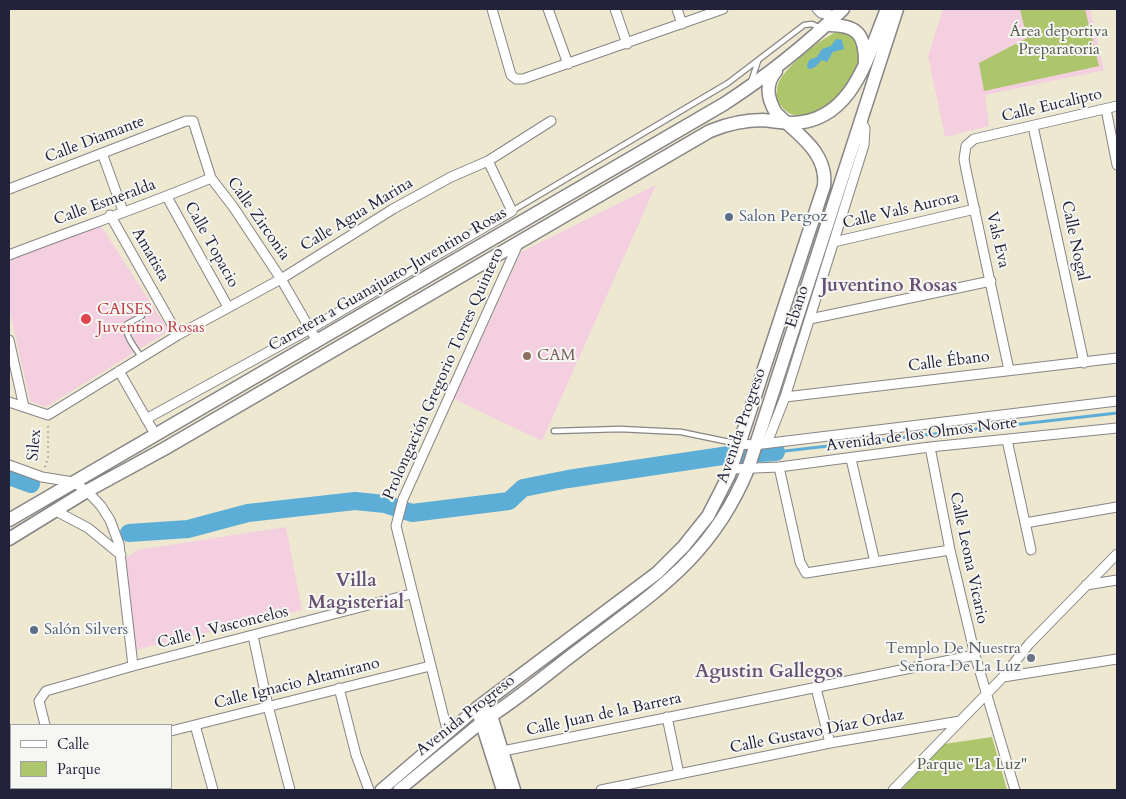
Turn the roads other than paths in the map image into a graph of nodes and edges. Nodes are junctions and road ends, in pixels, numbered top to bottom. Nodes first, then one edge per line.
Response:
1 (492, 9) edge
2 (548, 9) edge
3 (615, 9) edge
4 (677, 9) edge
5 (723, 9) edge
6 (818, 9) edge
7 (887, 9) edge
8 (897, 9) edge
9 (832, 20) edge
10 (682, 24) junction
11 (627, 44) junction
12 (759, 60) junction
13 (568, 64) junction
14 (781, 65) junction
15 (864, 67) junction
16 (748, 88) junction
17 (1117, 106) edge
18 (1106, 109) junction
19 (863, 116) junction
20 (192, 121) joint
21 (552, 122) dead end
22 (786, 123) junction
23 (1033, 126) junction
24 (993, 135) joint
25 (102, 153) junction
26 (488, 161) junction
27 (1117, 165) edge
28 (212, 178) junction
29 (9, 189) edge
30 (167, 197) junction
31 (975, 209) junction
32 (123, 211) junction
33 (512, 211) junction
34 (110, 215) junction
35 (806, 239) junction
36 (520, 240) junction
37 (834, 242) junction
38 (820, 244) junction
39 (9, 254) edge
40 (281, 279) junction
41 (992, 282) junction
42 (228, 308) junction
43 (142, 316) dead end
44 (810, 319) junction
45 (310, 329) junction
46 (178, 335) junction
47 (9, 340) edge
48 (317, 341) junction
49 (142, 358) junction
50 (1117, 358) edge
51 (1084, 364) junction
52 (1009, 370) junction
53 (119, 371) junction
54 (785, 397) junction
55 (1117, 401) edge
56 (9, 402) edge
57 (24, 407) junction
58 (146, 419) junction
59 (1117, 428) edge
60 (554, 431) dead end
61 (155, 434) junction
62 (1007, 440) junction
63 (758, 445) junction
64 (739, 446) junction
65 (930, 447) junction
66 (851, 459) junction
67 (9, 465) edge
68 (779, 467) junction
69 (732, 468) junction
70 (748, 468) junction
71 (73, 482) junction
72 (87, 491) junction
73 (1117, 507) edge
74 (56, 512) junction
75 (9, 520) edge
76 (1025, 523) junction
77 (9, 539) edge
78 (950, 550) junction
79 (1031, 550) dead end
80 (1117, 554) edge
81 (120, 555) junction
82 (876, 562) junction
83 (1117, 580) edge
84 (1086, 585) junction
85 (411, 594) junction
86 (253, 636) junction
87 (975, 655) junction
88 (1117, 659) edge
89 (133, 666) junction
90 (430, 666) junction
91 (1003, 677) junction
92 (339, 688) junction
93 (816, 688) junction
94 (986, 694) junction
95 (482, 704) junction
96 (268, 706) junction
97 (667, 717) junction
98 (487, 719) junction
99 (960, 721) junction
100 (45, 724) edge
101 (195, 725) junction
102 (172, 731) edge
103 (448, 734) junction
104 (830, 743) junction
105 (503, 751) junction
106 (679, 774) junction
107 (213, 790) edge
108 (290, 790) edge
109 (368, 790) edge
110 (381, 790) edge
111 (399, 790) edge
112 (503, 790) edge
113 (514, 790) edge
114 (600, 790) edge
115 (893, 790) edge
116 (1015, 790) edge

1 - 13 street
2 - 13 street
3 - 11 street
4 - 10 street
5 - 10 street
6 - 9 street
7 - 15 main road
8 - 19 main road, Avenida Progreso
9 - 12 lane
9 - 14 main road
9 - 15 main road
10 - 11 street
11 - 13 street
12 - 16 lane
12 - 33 lane
14 - 16 main road, Carretera a Guanajuato-Juventino Rosas
14 - 22 main road
15 - 19 main road
15 - 22 main road
16 - 48 main road, Carretera a Guanajuato-Juventino Rosas
17 - 18 street, Calle Eucalipto
18 - 23 street, Calle Eucalipto
18 - 27 street
19 - 37 street, Ebano
19 - 38 main road, Avenida Progreso
20 - 25 street, Calle Diamante
20 - 28 street, Calle Zirconia
21 - 26 street, Calle Agua Marina
22 - 35 main road, Avenida Progreso
22 - 36 main road, Carretera a Guanajuato-Juventino Rosas
23 - 24 street, Calle Eucalipto
23 - 51 street, Calle Nogal
24 - 31 street, Vals Eva
25 - 29 street, Calle Diamante
25 - 32 street
26 - 33 street
26 - 40 street, Calle Agua Marina
28 - 30 street, Calle Esmeralda
28 - 40 street, Calle Zirconia
30 - 32 street, Calle Esmeralda
30 - 42 street, Calle Topacio
31 - 37 street, Calle Vals Aurora
31 - 41 street, Vals Eva
32 - 34 street, Calle Esmeralda
33 - 45 street
34 - 39 street, Calle Esmeralda
34 - 46 street, Amatista
35 - 38 main road
35 - 64 main road, Avenida Progreso
36 - 72 main road, Carretera a Guanajuato-Juventino Rosas
36 - 85 street, Prolongación Gregorio Torres Quintero
37 - 44 street, Ebano
38 - 63 main road, Avenida Progreso
40 - 42 street, Calle Agua Marina
40 - 45 street, Calle Zirconia
41 - 44 street
41 - 52 street, Vals Eva
42 - 46 street, Calle Agua Marina
43 - 49 lane
44 - 54 street, Ebano
45 - 48 street, Calle Zirconia
45 - 58 street
46 - 49 street, Calle Agua Marina
47 - 57 street
48 - 61 main road, Carretera a Guanajuato-Juventino Rosas
49 - 53 street, Calle Agua Marina
50 - 51 street, Calle Ébano
51 - 52 street, Calle Ébano
52 - 54 street, Calle Ébano
53 - 57 street, Calle Agua Marina
53 - 58 street
54 - 63 street, Ebano
55 - 63 street, Avenida de los Olmos Norte
56 - 57 street
58 - 61 street
59 - 62 street, Avenida de los Olmos Norte
60 - 64 lane
61 - 71 main road, Carretera a Guanajuato-Juventino Rosas
62 - 65 street, Avenida de los Olmos Norte
62 - 76 street
63 - 64 street, Avenida de los Olmos Norte
63 - 70 main road, Avenida Progreso
64 - 69 main road, Avenida Progreso
65 - 66 street, Avenida de los Olmos Norte
65 - 78 street, Calle Leona Vicario
66 - 68 street, Avenida de los Olmos Norte
66 - 82 street
67 - 71 street
68 - 70 street, Avenida de los Olmos Norte
68 - 82 street
69 - 70 street, Avenida de los Olmos Norte
69 - 95 main road, Avenida Progreso
70 - 98 main road, Avenida Progreso
71 - 72 street
71 - 75 main road, Carretera a Guanajuato-Juventino Rosas
72 - 74 main road, Carretera a Guanajuato-Juventino Rosas
72 - 81 street
73 - 76 street
74 - 77 main road, Carretera a Guanajuato-Juventino Rosas
74 - 81 street
76 - 79 street
78 - 82 street
78 - 87 street, Calle Leona Vicario
80 - 84 street
81 - 89 street
83 - 84 street
84 - 91 street
85 - 86 street, Calle J. Vasconcelos
85 - 90 street
86 - 89 street, Calle J. Vasconcelos
86 - 96 street
87 - 93 street, Calle Juan de la Barrera
87 - 94 street, Calle Leona Vicario
88 - 91 street
89 - 100 street, Calle J. Vasconcelos
90 - 92 street, Calle Ignacio Altamirano
90 - 103 street
91 - 94 street
92 - 96 street, Calle Ignacio Altamirano
92 - 109 street
93 - 97 street, Calle Juan de la Barrera
93 - 104 street
94 - 99 street
94 - 116 street, Calle Leona Vicario
95 - 98 main road
95 - 103 street, Avenida Progreso
96 - 101 street, Calle Ignacio Altamirano
96 - 108 street
97 - 105 street, Calle Juan de la Barrera
97 - 106 street
98 - 105 main road
98 - 111 street, Avenida Progreso
98 - 112 main road
99 - 104 street, Calle Gustavo Díaz Ordaz
99 - 115 street
101 - 102 street, Calle Ignacio Altamirano
101 - 107 street
103 - 110 street, Avenida Progreso
104 - 106 street, Calle Gustavo Díaz Ordaz
105 - 113 main road
106 - 114 street, Calle Gustavo Díaz Ordaz

